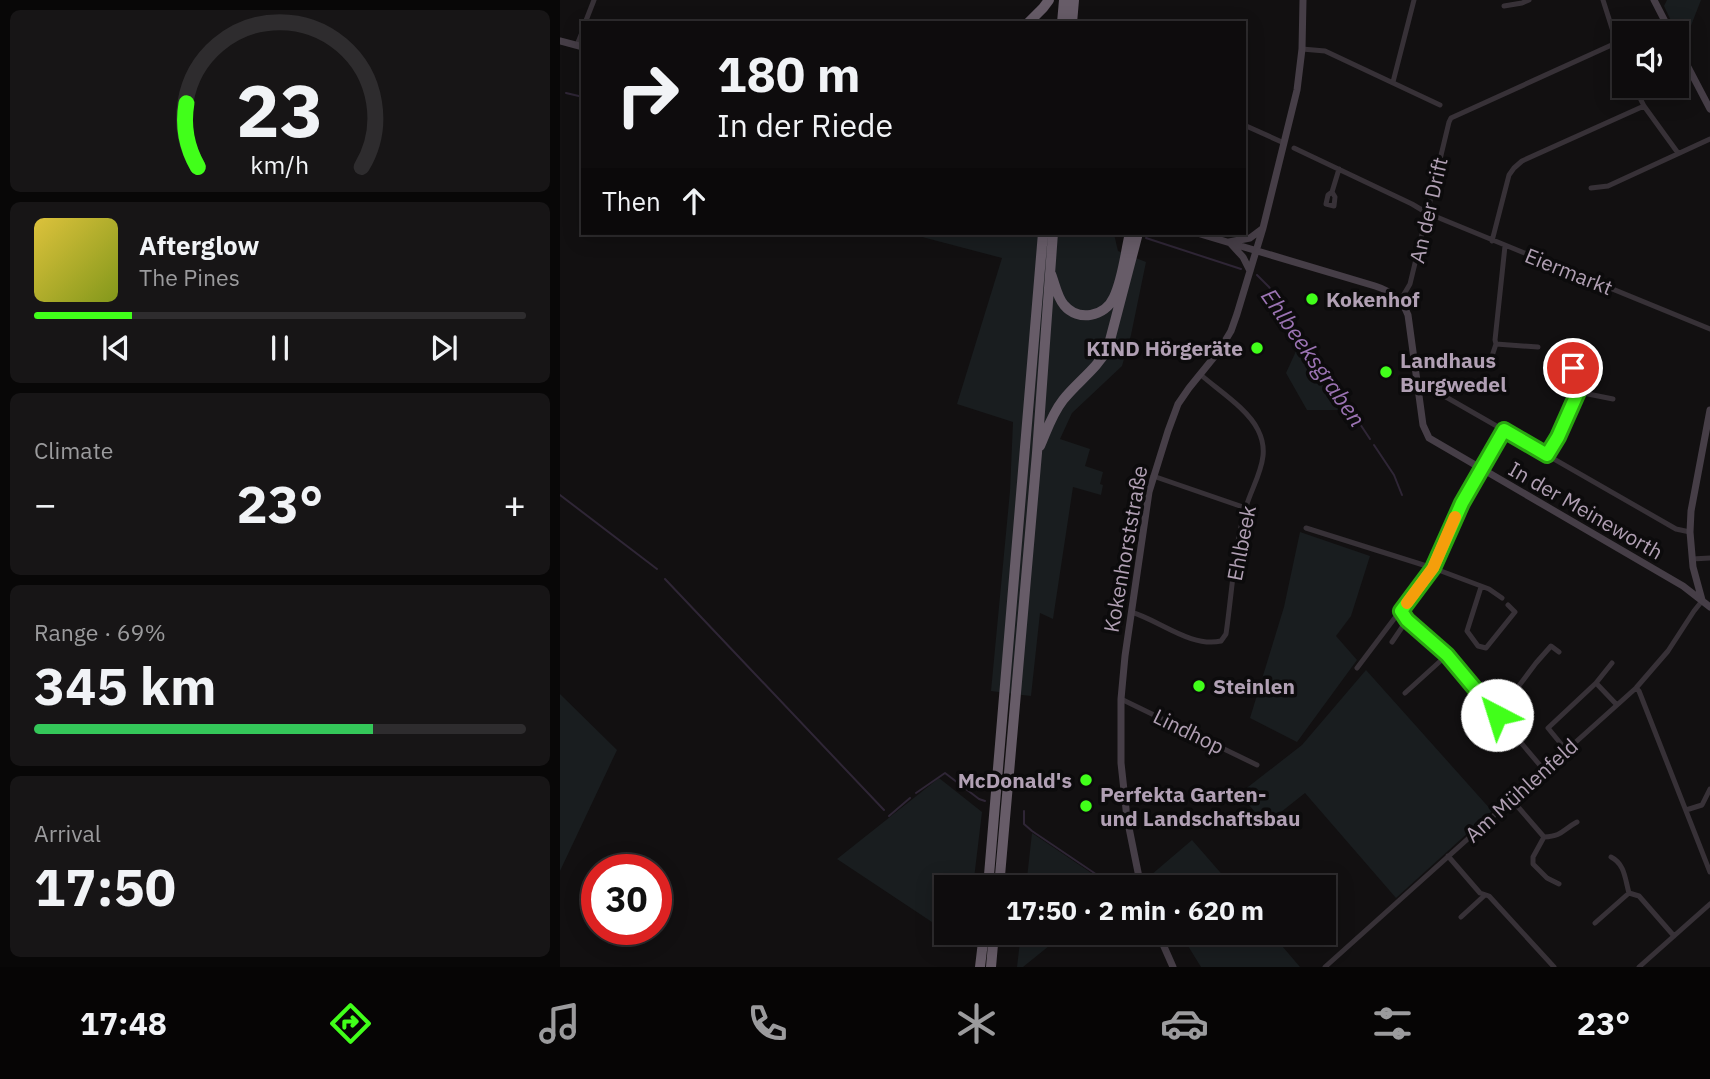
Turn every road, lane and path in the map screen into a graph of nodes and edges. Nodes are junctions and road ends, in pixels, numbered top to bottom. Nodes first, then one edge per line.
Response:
1 (594, 0) edge
2 (1049, 0) edge
3 (1064, 0) edge
4 (1074, 0) edge
5 (1303, 0) edge
6 (1414, 0) edge
7 (1603, 0) edge
8 (1654, 0) edge
9 (1525, 1) edge
10 (1504, 6) dead end
11 (586, 21) edge
12 (1030, 21) edge
13 (1062, 21) edge
14 (1072, 21) edge
15 (1665, 21) edge
16 (1612, 30) edge
17 (560, 41) edge
18 (1612, 45) edge
19 (580, 46) edge
20 (1302, 49) junction
21 (1689, 69) edge
22 (1393, 82) junction
23 (1640, 98) edge
24 (1440, 105) dead end
25 (1644, 106) junction
26 (1710, 109) edge
27 (1246, 126) edge
28 (1710, 139) edge
29 (1284, 143) junction
30 (1294, 148) dead end
31 (1678, 153) junction
32 (1339, 169) junction
33 (1591, 188) dead end
34 (1332, 192) dead end
35 (1427, 213) junction
36 (1263, 228) junction
37 (1043, 235) edge
38 (1054, 235) edge
39 (1130, 235) edge
40 (1137, 235) edge
41 (1203, 235) edge
42 (1492, 241) junction
43 (1229, 243) junction
44 (1505, 246) junction
45 (1256, 251) junction
46 (1050, 271) junction
47 (1250, 271) junction
48 (1400, 301) junction
49 (1710, 329) edge
50 (1496, 344) junction
51 (1538, 347) dead end
52 (1492, 356) dead end
53 (1552, 358) dead end
54 (1201, 374) junction
55 (1418, 381) junction
56 (1578, 392) junction
57 (1613, 399) dead end
58 (1709, 416) edge
59 (1504, 430) junction
60 (1037, 453) junction
61 (1547, 455) junction
62 (1482, 470) junction
63 (1152, 476) junction
64 (1246, 508) junction
65 (1306, 528) dead end
66 (1690, 532) junction
67 (1710, 558) edge
68 (1693, 563) junction
69 (1433, 568) junction
70 (1683, 586) junction
71 (1481, 587) junction
72 (1502, 598) dead end
73 (1703, 601) junction
74 (1508, 605) dead end
75 (1710, 607) edge
76 (1401, 611) junction
77 (1131, 612) junction
78 (1407, 620) junction
79 (1392, 642) dead end
80 (1559, 652) dead end
81 (1447, 655) junction
82 (1612, 663) dead end
83 (1357, 667) dead end
84 (1596, 683) junction
85 (1636, 688) junction
86 (1405, 693) dead end
87 (1121, 699) junction
88 (1617, 705) junction
89 (1497, 715) junction
90 (1566, 750) junction
91 (1257, 765) dead end
92 (1544, 770) junction
93 (1710, 789) edge
94 (1512, 800) junction
95 (1686, 810) junction
96 (1577, 822) dead end
97 (1544, 836) junction
98 (1448, 856) junction
99 (1611, 857) dead end
100 (1710, 872) edge
101 (989, 875) edge
102 (1000, 875) edge
103 (1139, 875) edge
104 (1559, 884) dead end
105 (1629, 893) junction
106 (1485, 895) junction
107 (1710, 904) edge
108 (1461, 916) dead end
109 (1595, 923) dead end
110 (1674, 936) junction
111 (983, 945) edge
112 (993, 945) edge
113 (1163, 945) edge
114 (981, 967) edge
115 (991, 967) edge
116 (1173, 967) edge
117 (1325, 967) edge
118 (1554, 967) edge
119 (1640, 967) edge

1 - 11 street
2 - 12 highway
3 - 13 highway
4 - 14 highway
5 - 20 main road, Kokenhorststraße
6 - 22 street
7 - 16 street
8 - 15 main road
9 - 10 street
17 - 19 main road
18 - 35 street, An der Drift
20 - 22 street
20 - 29 main road, Kokenhorststraße
21 - 26 main road
22 - 24 street
23 - 25 street
25 - 31 street
25 - 42 street
27 - 29 street
28 - 31 street
29 - 36 main road, Kokenhorststraße
30 - 32 street, Eiermarkt
31 - 33 street
32 - 34 street
32 - 35 street, Eiermarkt
35 - 42 street, Eiermarkt
35 - 48 street, An der Drift
36 - 43 main road
36 - 45 main road, Kokenhorststraße
37 - 101 highway
38 - 46 highway
39 - 46 highway
40 - 60 highway
41 - 43 main road
42 - 44 street, Eiermarkt
43 - 45 main road
43 - 47 main road
44 - 49 street, Eiermarkt
44 - 50 street
45 - 47 main road, Kokenhorststraße
45 - 48 main road
46 - 60 highway
47 - 54 main road, Kokenhorststraße
48 - 55 main road, In der Meineworth
50 - 51 street
50 - 52 street
53 - 56 street
54 - 63 main road, Kokenhorststraße
54 - 64 street, Ehlbeek
55 - 59 street
55 - 62 main road, In der Meineworth
56 - 57 street
56 - 61 street
58 - 66 main road
59 - 61 street
59 - 62 street
60 - 102 highway
61 - 66 street
62 - 69 street
62 - 70 main road, In der Meineworth
63 - 64 street
63 - 77 main road, Kokenhorststraße
64 - 77 street, Ehlbeek
65 - 69 street
66 - 68 main road
67 - 68 street
68 - 70 main road
68 - 73 main road
69 - 71 street
69 - 76 street
70 - 73 main road, In der Meineworth
71 - 72 street
71 - 74 street
73 - 75 main road, In der Meineworth
73 - 85 street, Am Mühlenfeld
76 - 78 street
76 - 83 street
77 - 87 main road, Kokenhorststraße
78 - 79 street
78 - 81 street
80 - 89 street
81 - 86 street
81 - 89 street
82 - 84 street
84 - 88 street
84 - 90 street
85 - 88 street, Am Mühlenfeld
85 - 95 street
87 - 91 street, Lindhop
87 - 103 main road, Kokenhorststraße
88 - 90 street, Am Mühlenfeld
89 - 92 street
90 - 92 street, Am Mühlenfeld
92 - 94 street, Am Mühlenfeld
93 - 95 street
94 - 97 street
94 - 98 street, Am Mühlenfeld
95 - 100 street
96 - 97 street
97 - 104 street
98 - 106 street
98 - 117 street, Am Mühlenfeld
99 - 105 street
105 - 109 street
105 - 110 street
106 - 108 street
106 - 118 street
107 - 110 street
110 - 119 street
111 - 114 highway
112 - 115 highway
113 - 116 main road

